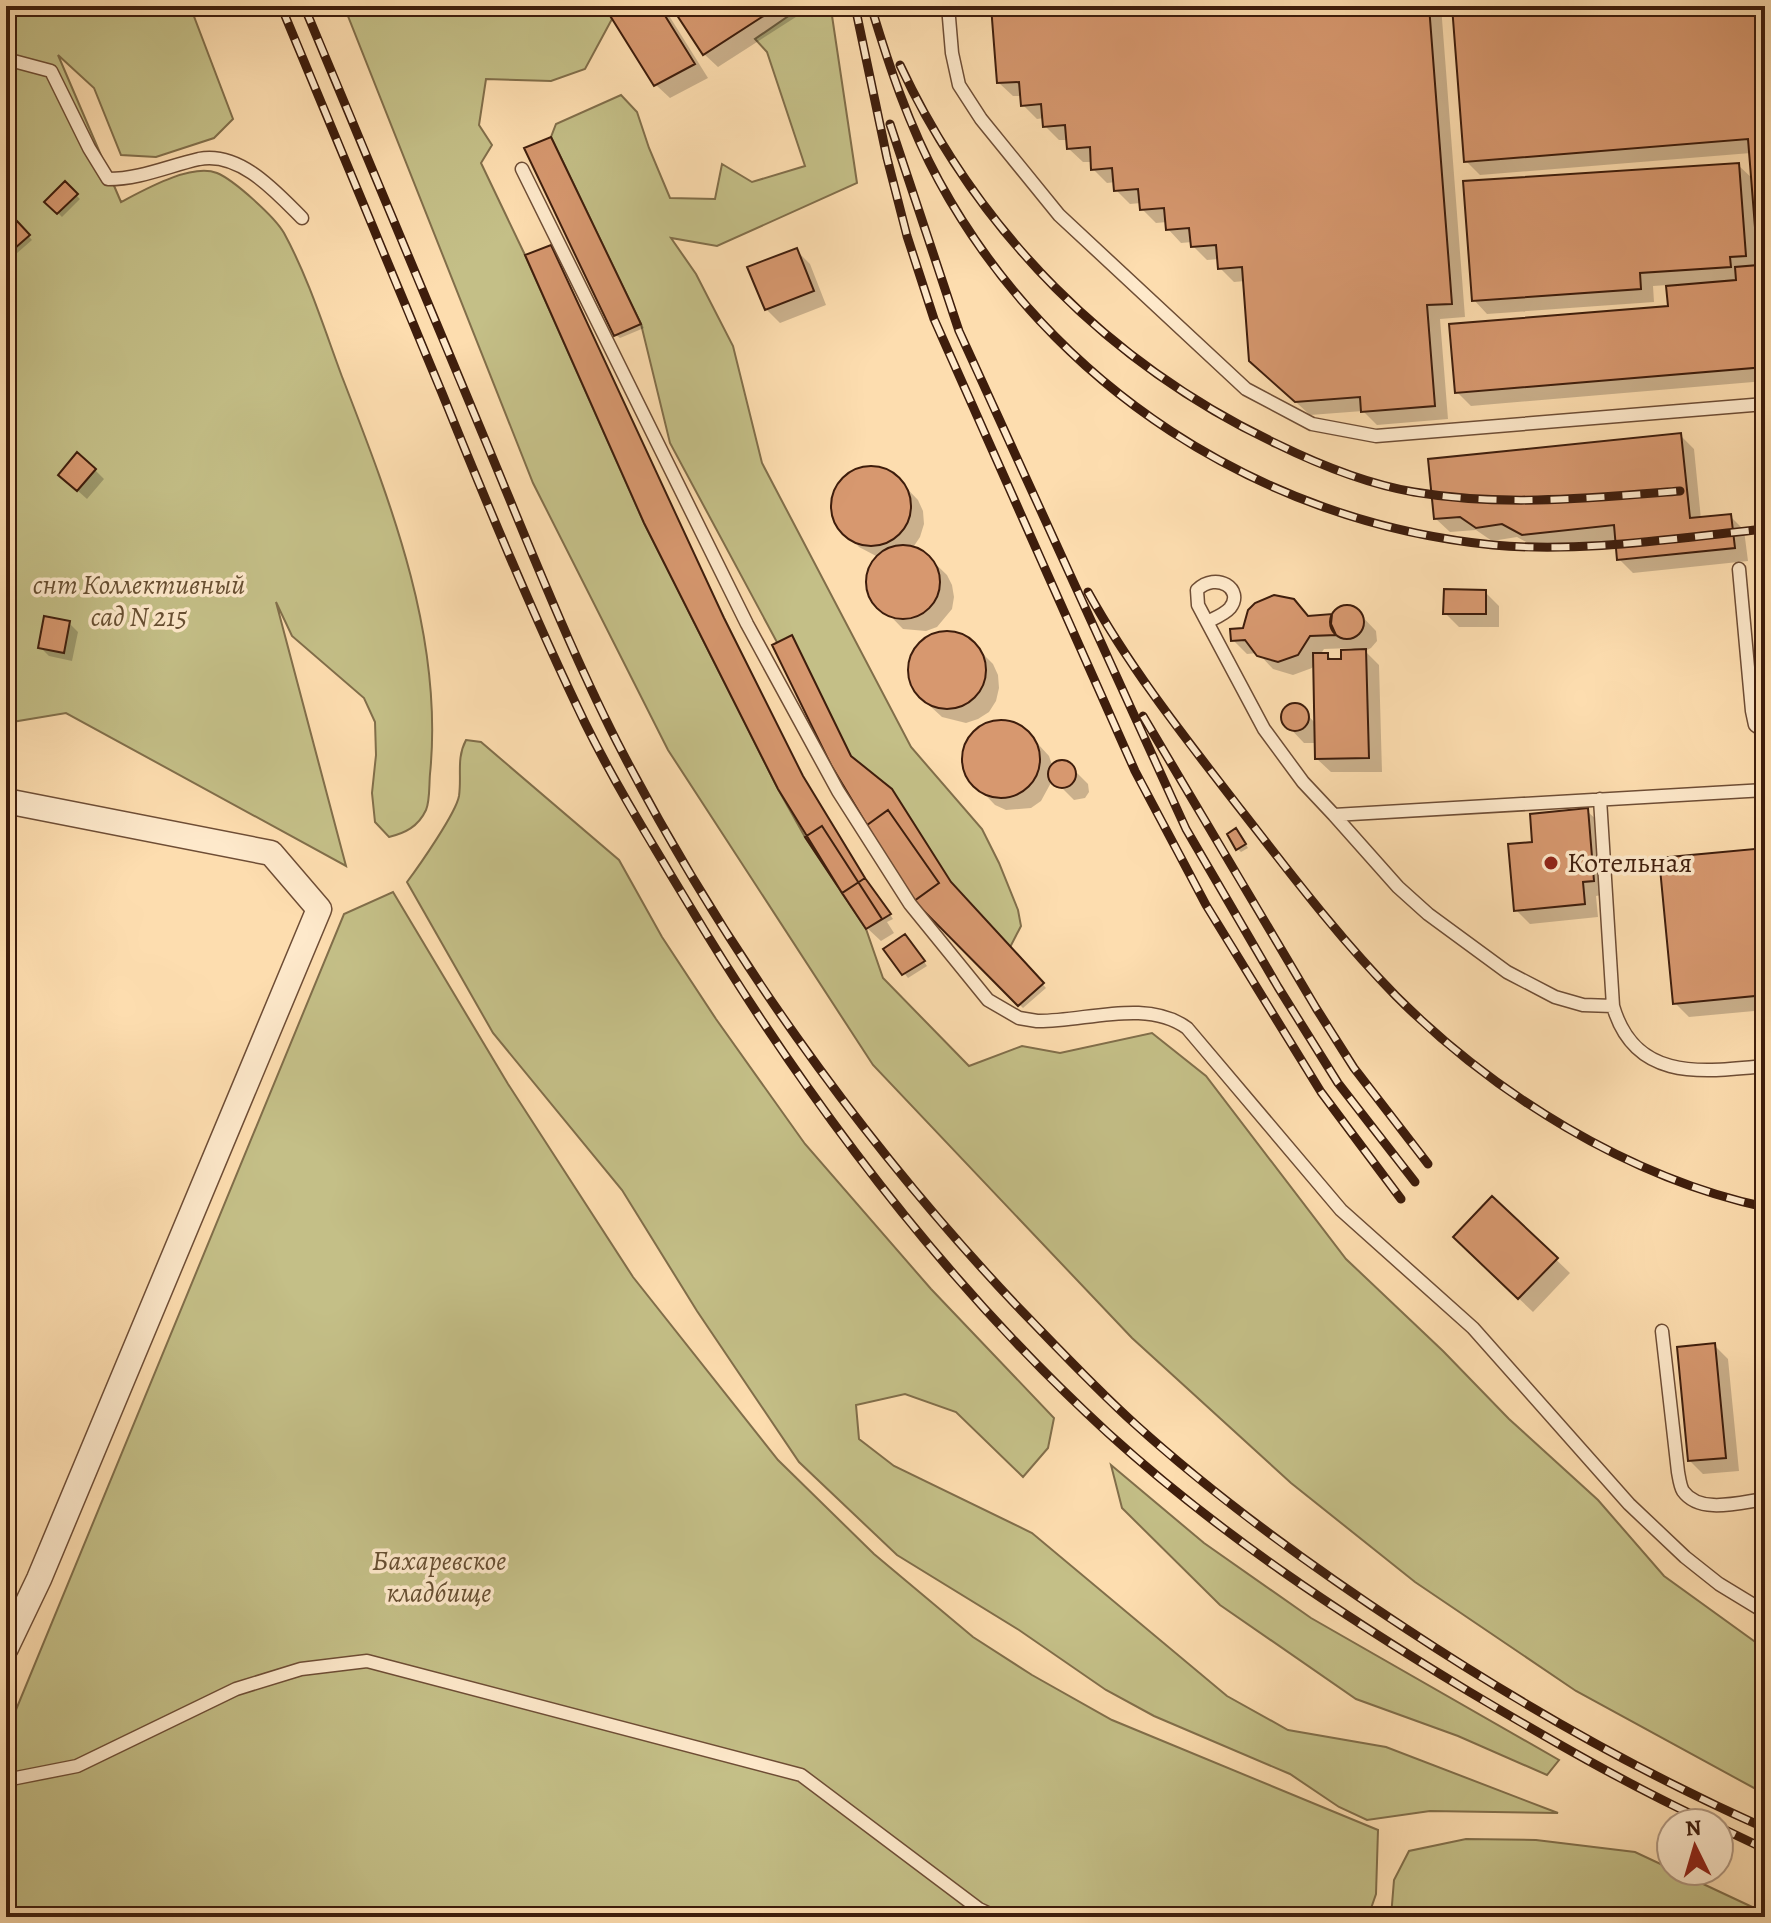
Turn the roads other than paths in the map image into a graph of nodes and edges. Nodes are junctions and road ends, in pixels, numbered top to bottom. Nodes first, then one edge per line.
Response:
1 (948, 6) edge
2 (6, 59) edge
3 (522, 169) dead end
4 (302, 218) dead end
5 (1765, 404) edge
6 (1739, 569) dead end
7 (1207, 622) dead end
8 (1765, 732) edge
9 (1765, 790) edge
10 (1600, 799) junction
11 (6, 801) edge
12 (1334, 815) junction
13 (1613, 1006) junction
14 (1765, 1066) edge
15 (1662, 1331) dead end
16 (1765, 1499) edge
17 (1765, 1612) edge
18 (6, 1648) edge
19 (6, 1780) edge
20 (979, 1913) edge
21 (996, 1917) edge

1 - 5 lane
2 - 4 lane
3 - 17 lane
6 - 8 lane
7 - 12 lane
9 - 10 lane
10 - 12 lane
10 - 13 lane
11 - 18 street
12 - 13 lane
13 - 14 lane
15 - 16 lane
19 - 20 lane
20 - 21 lane

